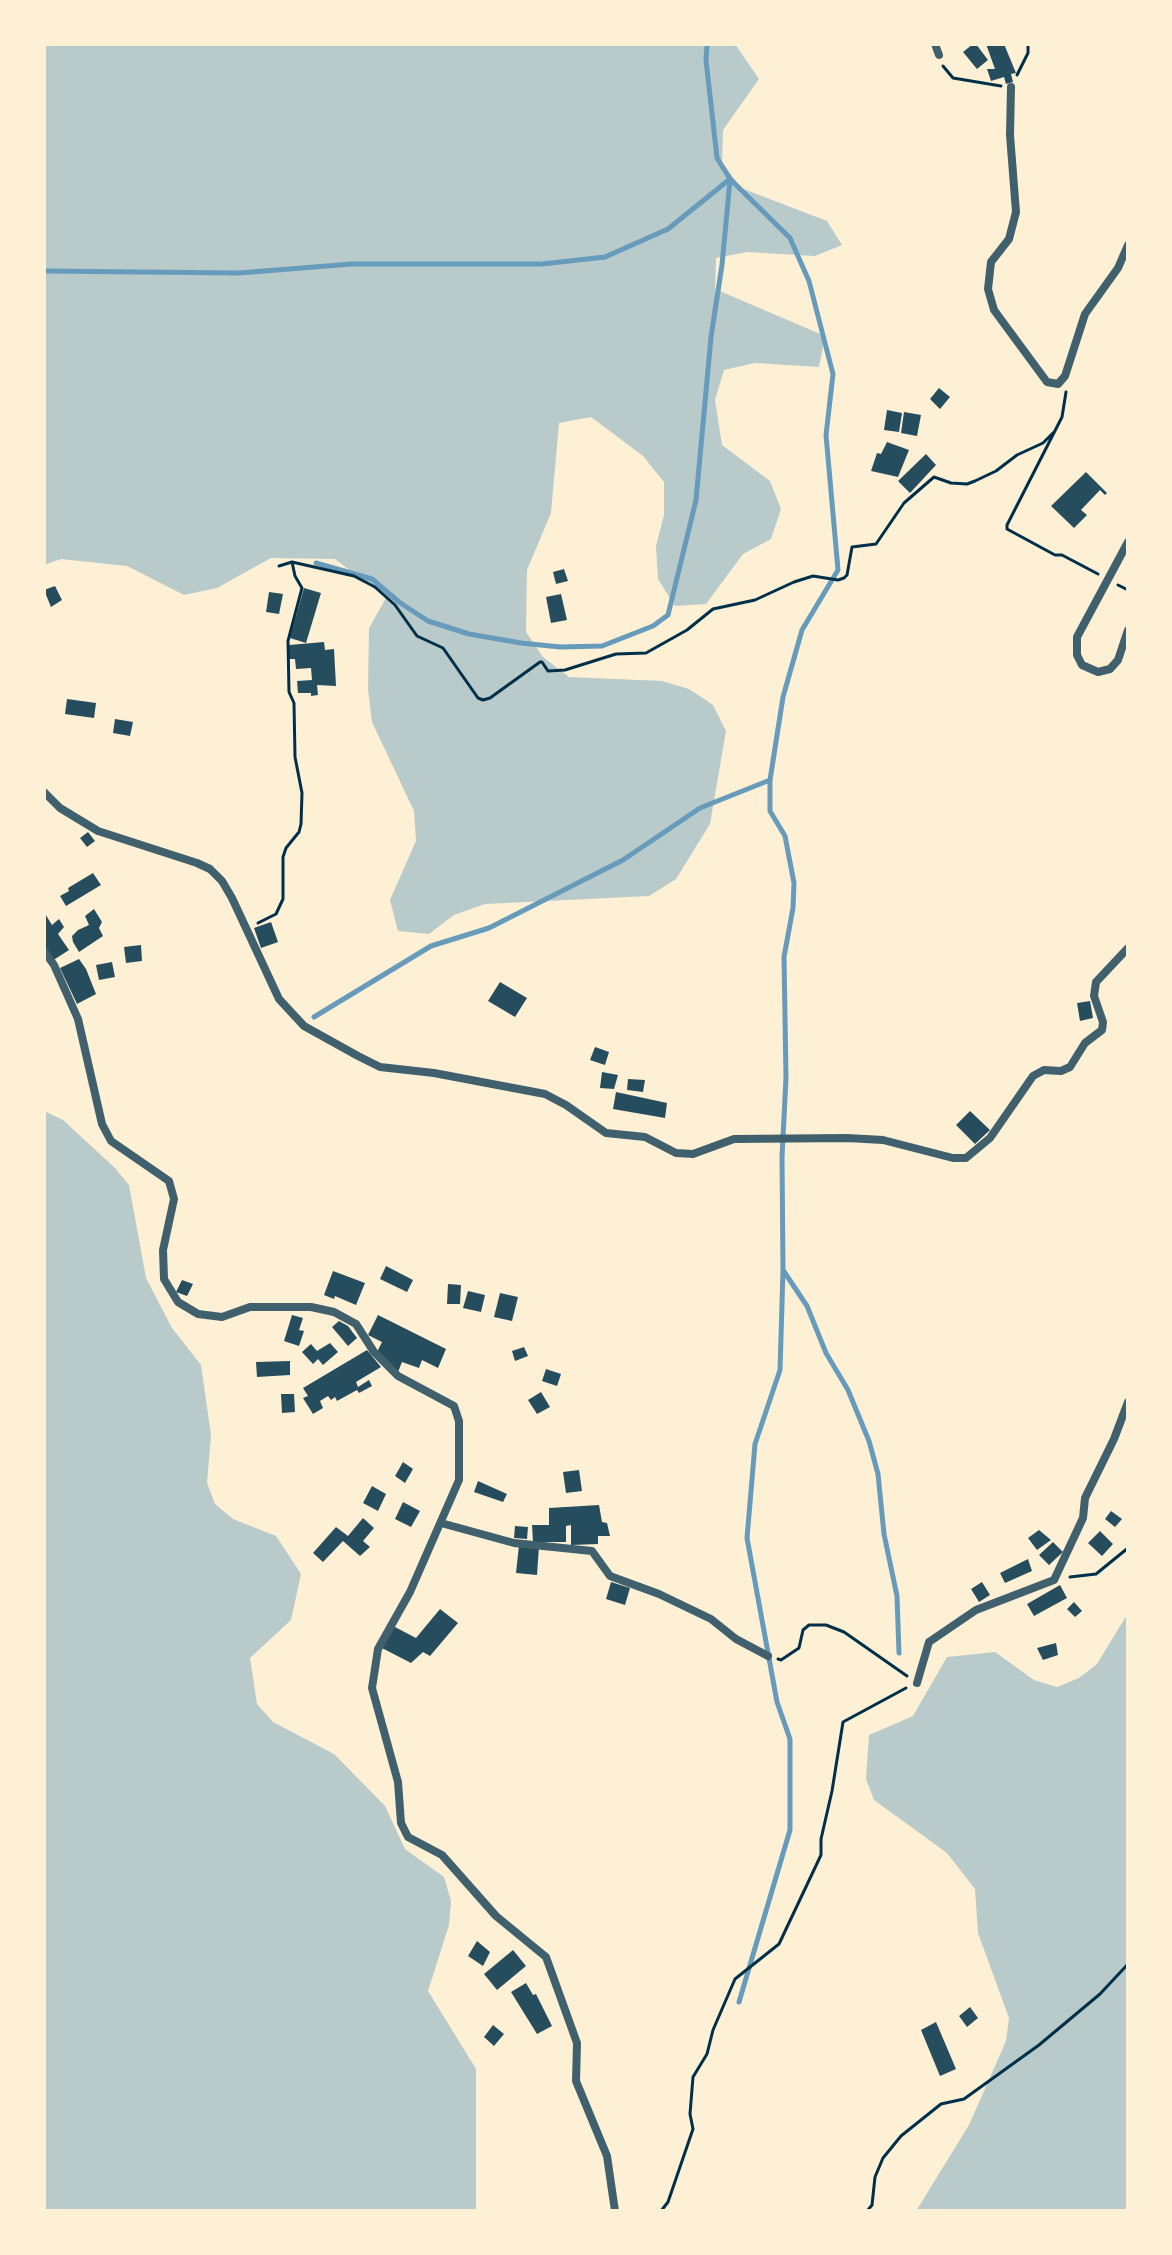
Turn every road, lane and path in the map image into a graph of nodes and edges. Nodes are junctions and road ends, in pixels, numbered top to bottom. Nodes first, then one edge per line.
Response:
1 (935, 44) edge
2 (1028, 44) edge
3 (939, 55) joint
4 (1011, 87) junction
5 (1128, 245) edge
6 (1061, 382) junction
7 (1054, 432) junction
8 (1128, 542) edge
9 (292, 562) junction
10 (279, 566) dead end
11 (1108, 579) junction
12 (1128, 630) edge
13 (44, 792) edge
14 (248, 927) junction
15 (1128, 948) edge
16 (44, 951) edge
17 (1128, 1402) edge
18 (441, 1523) junction
19 (1128, 1548) edge
20 (1054, 1580) junction
21 (768, 1656) joint
22 (917, 1683) junction
23 (1128, 1964) edge
24 (615, 2211) edge
25 (661, 2211) edge
26 (867, 2211) edge

1 - 3 street
2 - 4 path
3 - 4 path
4 - 6 street
5 - 6 street
6 - 7 path
7 - 9 path
7 - 11 path
8 - 11 street
9 - 10 path
9 - 14 path
11 - 12 street
13 - 14 street
14 - 15 street
16 - 18 street
17 - 20 street
18 - 21 street
18 - 24 street
19 - 20 path
20 - 22 street
21 - 22 path
22 - 25 path
23 - 26 path

